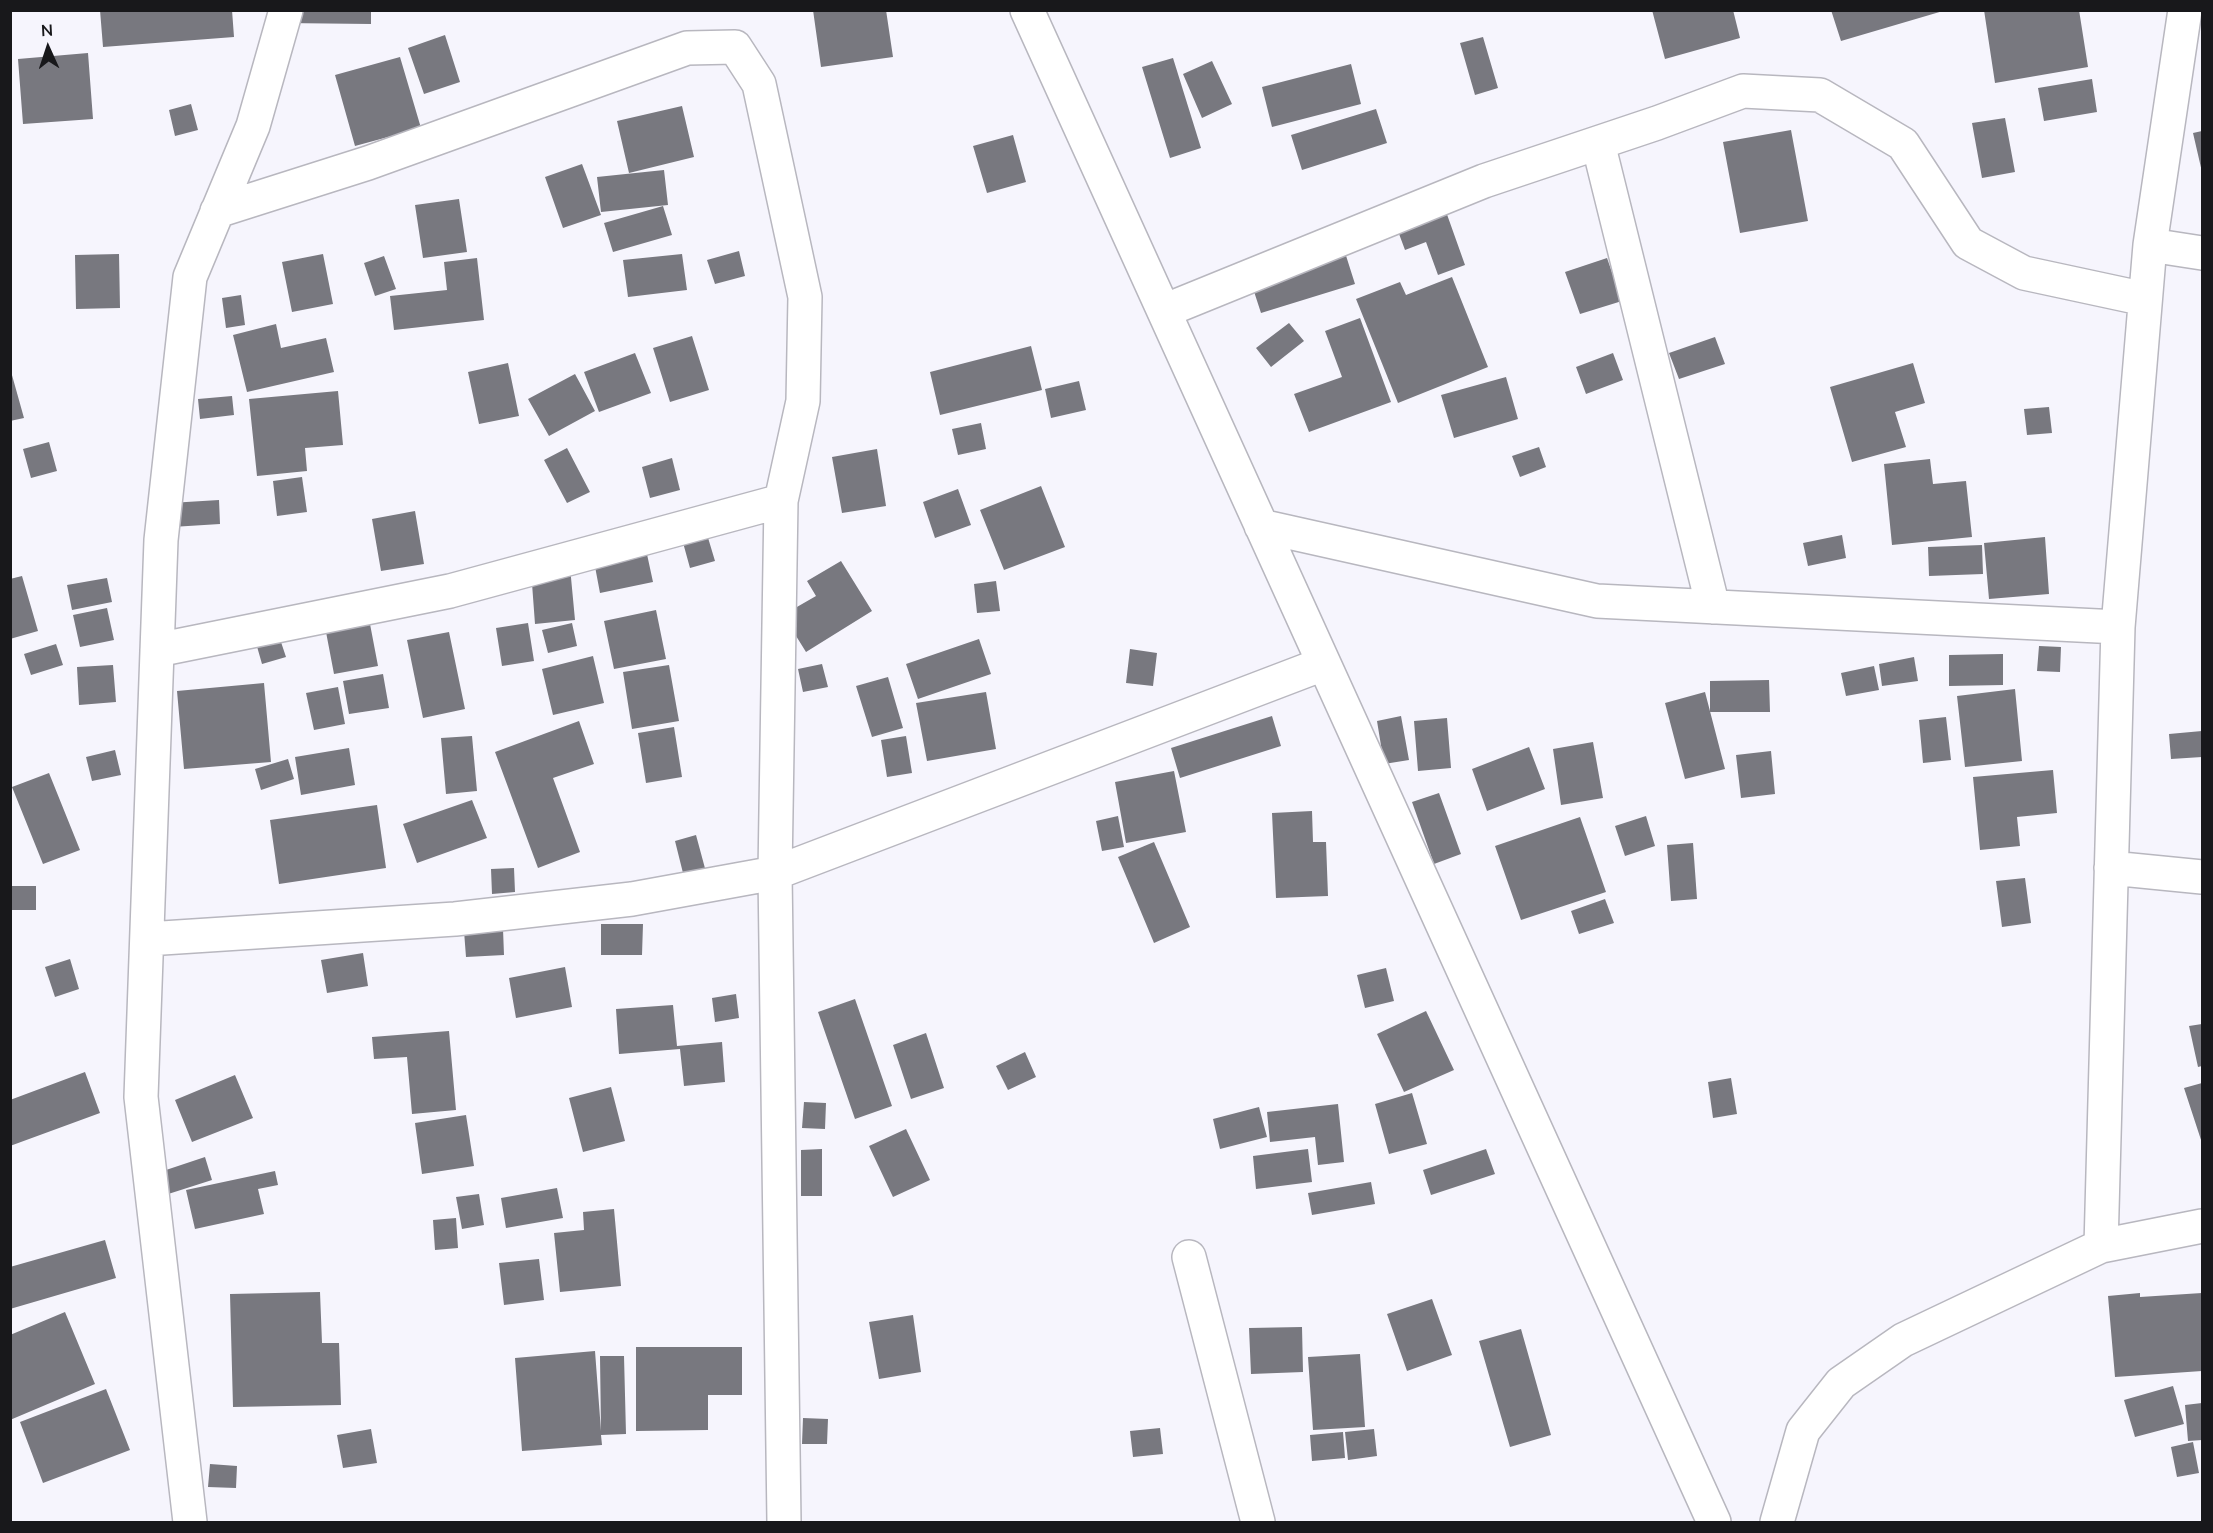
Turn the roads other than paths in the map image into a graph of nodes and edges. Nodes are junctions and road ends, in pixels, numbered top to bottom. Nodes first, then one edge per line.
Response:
1 (286, 10) edge
2 (1027, 10) edge
3 (2186, 10) edge
4 (1598, 143) junction
5 (218, 211) junction
6 (2150, 245) junction
7 (2202, 253) edge
8 (2145, 299) junction
9 (1164, 311) junction
10 (781, 501) junction
11 (1261, 526) junction
12 (1713, 607) junction
13 (2118, 627) junction
14 (157, 650) junction
15 (1323, 664) junction
16 (2111, 868) junction
17 (775, 873) junction
18 (2202, 877) edge
19 (147, 939) junction
20 (2202, 1226) edge
21 (2101, 1246) junction
22 (1189, 1257) dead end
23 (190, 1522) edge
24 (784, 1522) edge
25 (1258, 1522) edge
26 (1714, 1522) edge
27 (1777, 1522) edge

1 - 5 street
2 - 9 street
3 - 6 street
4 - 8 street
4 - 9 street
4 - 12 street
5 - 10 street
5 - 14 street
6 - 7 street
6 - 8 street
8 - 13 street
9 - 11 street
10 - 14 street
10 - 17 street
11 - 12 street
11 - 15 street
12 - 13 street
13 - 16 street
14 - 19 street
15 - 17 street
15 - 26 street
16 - 18 street
16 - 21 street
17 - 19 street
17 - 24 street
19 - 23 street
20 - 21 street
21 - 27 street
22 - 25 street

